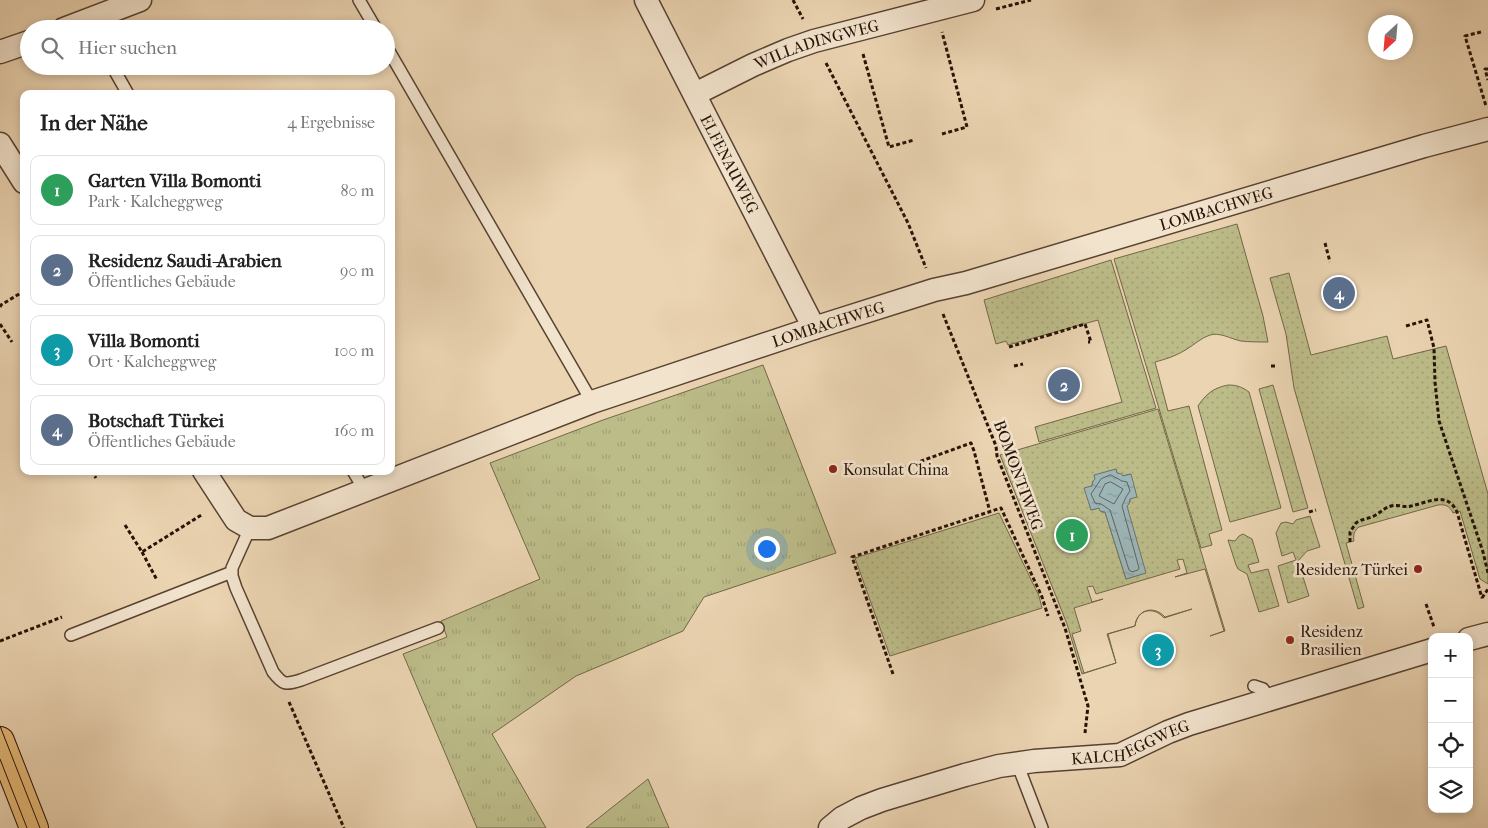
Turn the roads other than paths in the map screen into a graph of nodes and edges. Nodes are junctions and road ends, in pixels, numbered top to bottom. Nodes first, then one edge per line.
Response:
1 (140, 0) edge
2 (360, 0) edge
3 (646, 0) edge
4 (973, 0) edge
5 (98, 20) edge
6 (371, 20) edge
7 (20, 45) edge
8 (0, 52) edge
9 (395, 62) edge
10 (117, 75) edge
11 (126, 90) edge
12 (695, 94) junction
13 (1488, 129) edge
14 (0, 144) edge
15 (20, 176) edge
16 (814, 328) junction
17 (592, 402) junction
18 (206, 475) edge
19 (355, 475) edge
20 (364, 491) junction
21 (250, 528) junction
22 (232, 572) junction
23 (438, 628) dead end
24 (1488, 634) edge
25 (71, 635) dead end
26 (1473, 638) edge
27 (1428, 643) edge
28 (0, 741) edge
29 (1017, 763) junction
30 (34, 828) edge
31 (830, 828) edge
32 (1042, 828) edge

1 - 5 street
2 - 6 lane
3 - 12 street, ELFENAUWEG
4 - 12 street, WILLADINGWEG
7 - 8 street
9 - 17 lane
10 - 11 lane
12 - 16 street, ELFENAUWEG
13 - 16 street, LOMBACHWEG
14 - 15 street
16 - 17 street, LOMBACHWEG
17 - 20 street, LOMBACHWEG
18 - 21 street
19 - 20 lane
20 - 21 street, LOMBACHWEG
21 - 22 lane
22 - 23 lane
22 - 25 lane
24 - 26 street
27 - 29 street, KALCHEGGWEG
28 - 30 main road
29 - 31 street, KALCHEGGWEG
29 - 32 lane

